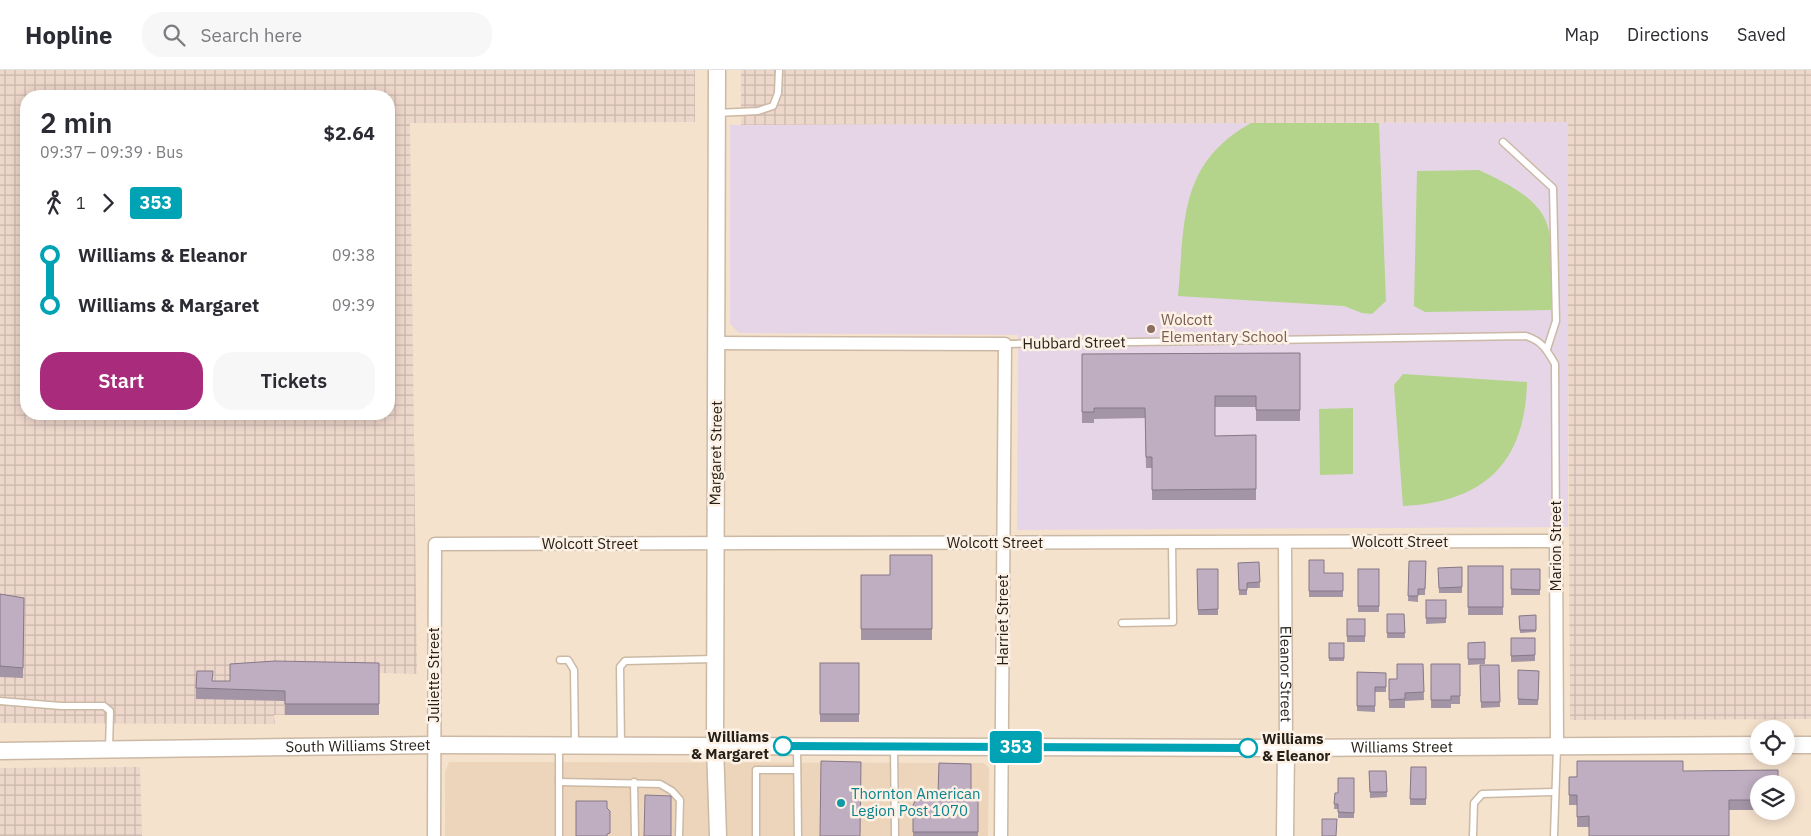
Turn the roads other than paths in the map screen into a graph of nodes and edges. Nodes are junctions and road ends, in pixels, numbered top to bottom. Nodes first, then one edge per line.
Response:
1 (717, 70) edge
2 (779, 70) edge
3 (717, 113) junction
4 (1503, 142) dead end
5 (718, 344) junction
6 (1004, 344) junction
7 (1546, 349) junction
8 (1556, 541) junction
9 (1285, 542) junction
10 (715, 543) junction
11 (1003, 543) junction
12 (1172, 543) junction
13 (435, 544) joint
14 (1122, 623) dead end
15 (715, 658) junction
16 (560, 660) dead end
17 (0, 701) edge
18 (434, 745) junction
19 (567, 745) junction
20 (621, 745) junction
21 (715, 745) junction
22 (1750, 745) edge
23 (1795, 745) edge
24 (1811, 745) edge
25 (797, 746) junction
26 (894, 746) junction
27 (1557, 746) junction
28 (1002, 747) junction
29 (1286, 748) junction
30 (109, 750) junction
31 (0, 751) edge
32 (797, 770) junction
33 (559, 782) junction
34 (634, 782) junction
35 (1554, 792) junction
36 (434, 836) edge
37 (559, 836) edge
38 (634, 836) edge
39 (679, 836) edge
40 (718, 836) edge
41 (756, 836) edge
42 (798, 836) edge
43 (895, 836) edge
44 (1001, 836) edge
45 (1285, 836) edge
46 (1474, 836) edge
47 (1554, 836) edge

1 - 3 street, Margaret Street
2 - 3 lane
3 - 5 street, Margaret Street
4 - 7 lane
5 - 6 street, Hubbard Street
5 - 10 street, Margaret Street
6 - 7 lane, Hubbard Street
6 - 11 street, Harriet Street
7 - 8 lane, Marion Street
8 - 9 street, Wolcott Street
8 - 27 street, Marion Street
9 - 12 street, Wolcott Street
9 - 29 street, Eleanor Street
10 - 11 street, Wolcott Street
10 - 13 street, Wolcott Street
10 - 15 street, Margaret Street
11 - 12 street, Wolcott Street
11 - 28 street, Harriet Street
12 - 14 lane
13 - 18 street, Juliette Street
15 - 20 lane
15 - 21 street, Margaret Street
16 - 19 lane
17 - 30 lane
18 - 19 street, South Williams Street
18 - 30 street, South Williams Street
18 - 36 street, Juliette Street
19 - 20 street, South Williams Street
19 - 33 lane
20 - 21 street, South Williams Street
21 - 25 street, Williams Street
21 - 40 street, Margaret Street
22 - 27 street, Williams Street
23 - 24 street
25 - 26 street, Williams Street
25 - 32 lane
26 - 28 street, Williams Street
26 - 43 lane
27 - 29 street, Williams Street
27 - 35 lane
28 - 29 street, Williams Street
28 - 44 street, Harriet Street
29 - 45 street, Eleanor Street
30 - 31 street, South Williams Street
32 - 41 lane
32 - 42 lane
33 - 34 lane
33 - 37 lane
34 - 38 lane
34 - 39 lane
35 - 46 lane
35 - 47 lane

